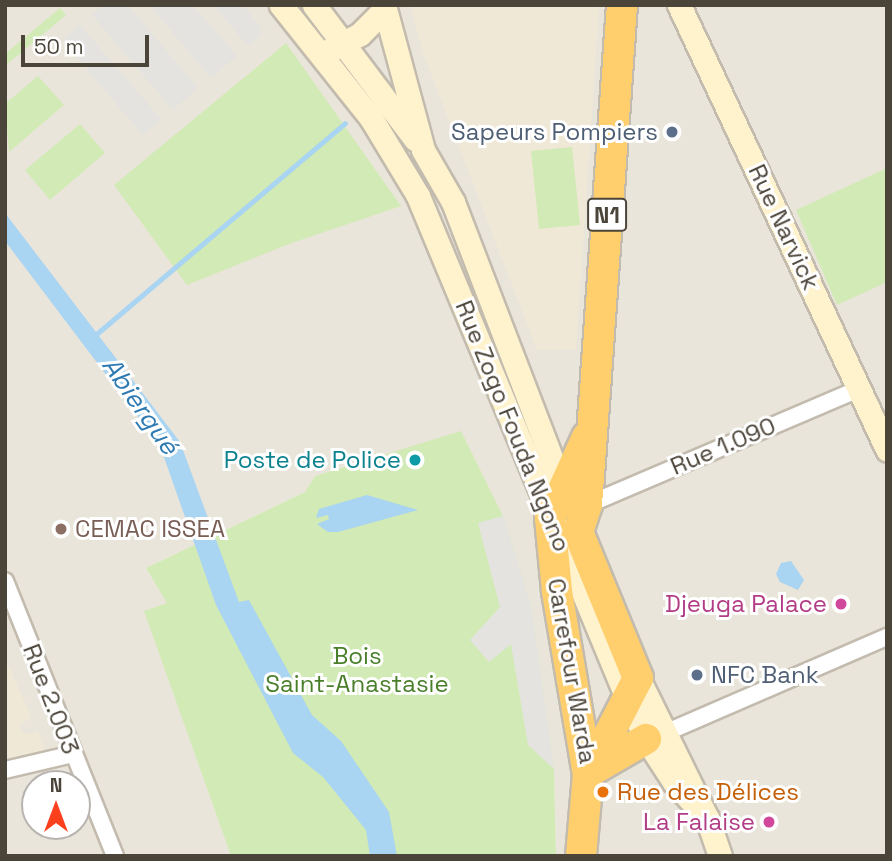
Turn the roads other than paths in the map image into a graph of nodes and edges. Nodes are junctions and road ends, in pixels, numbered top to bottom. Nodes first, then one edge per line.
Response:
1 (281, 5) edge
2 (314, 5) edge
3 (622, 5) edge
4 (679, 5) edge
5 (384, 7) edge
6 (344, 44) junction
7 (318, 55) junction
8 (423, 150) junction
9 (418, 195) junction
10 (859, 389) junction
11 (593, 424) junction
12 (887, 450) edge
13 (563, 484) junction
14 (550, 518) junction
15 (583, 519) junction
16 (5, 581) edge
17 (887, 637) edge
18 (632, 688) junction
19 (655, 736) junction
20 (73, 754) junction
21 (5, 770) edge
22 (588, 774) junction
23 (115, 856) edge
24 (582, 856) edge
25 (720, 856) edge

1 - 7 main road
2 - 6 main road
3 - 11 highway, N1
4 - 10 main road, Rue Narvick
5 - 6 main road
5 - 8 main road, Rue Zogo Fouda Ngono
6 - 7 main road
6 - 8 main road
7 - 9 main road
8 - 9 main road, Rue Zogo Fouda Ngono
8 - 13 main road, Rue Zogo Fouda Ngono
9 - 14 main road, Rue Zogo Fouda Ngono
10 - 12 main road, Rue Narvick
10 - 15 street, Rue 1.090
11 - 13 highway, N1
11 - 15 highway, N1
13 - 14 highway, N1
13 - 15 main road, Rue Zogo Fouda Ngono
14 - 18 main road, Rue Zogo Fouda Ngono
14 - 22 highway, Carrefour Warda / N1
15 - 18 highway, Carrefour Warda / N1
16 - 20 street, Rue 2.003
17 - 19 street
18 - 19 main road, Rue Zogo Fouda Ngono
18 - 22 highway, Carrefour Warda / N1
19 - 22 highway
19 - 25 main road, Rue Zogo Fouda Ngono
20 - 21 street
20 - 23 street, Rue 2.003
22 - 24 highway, N1

